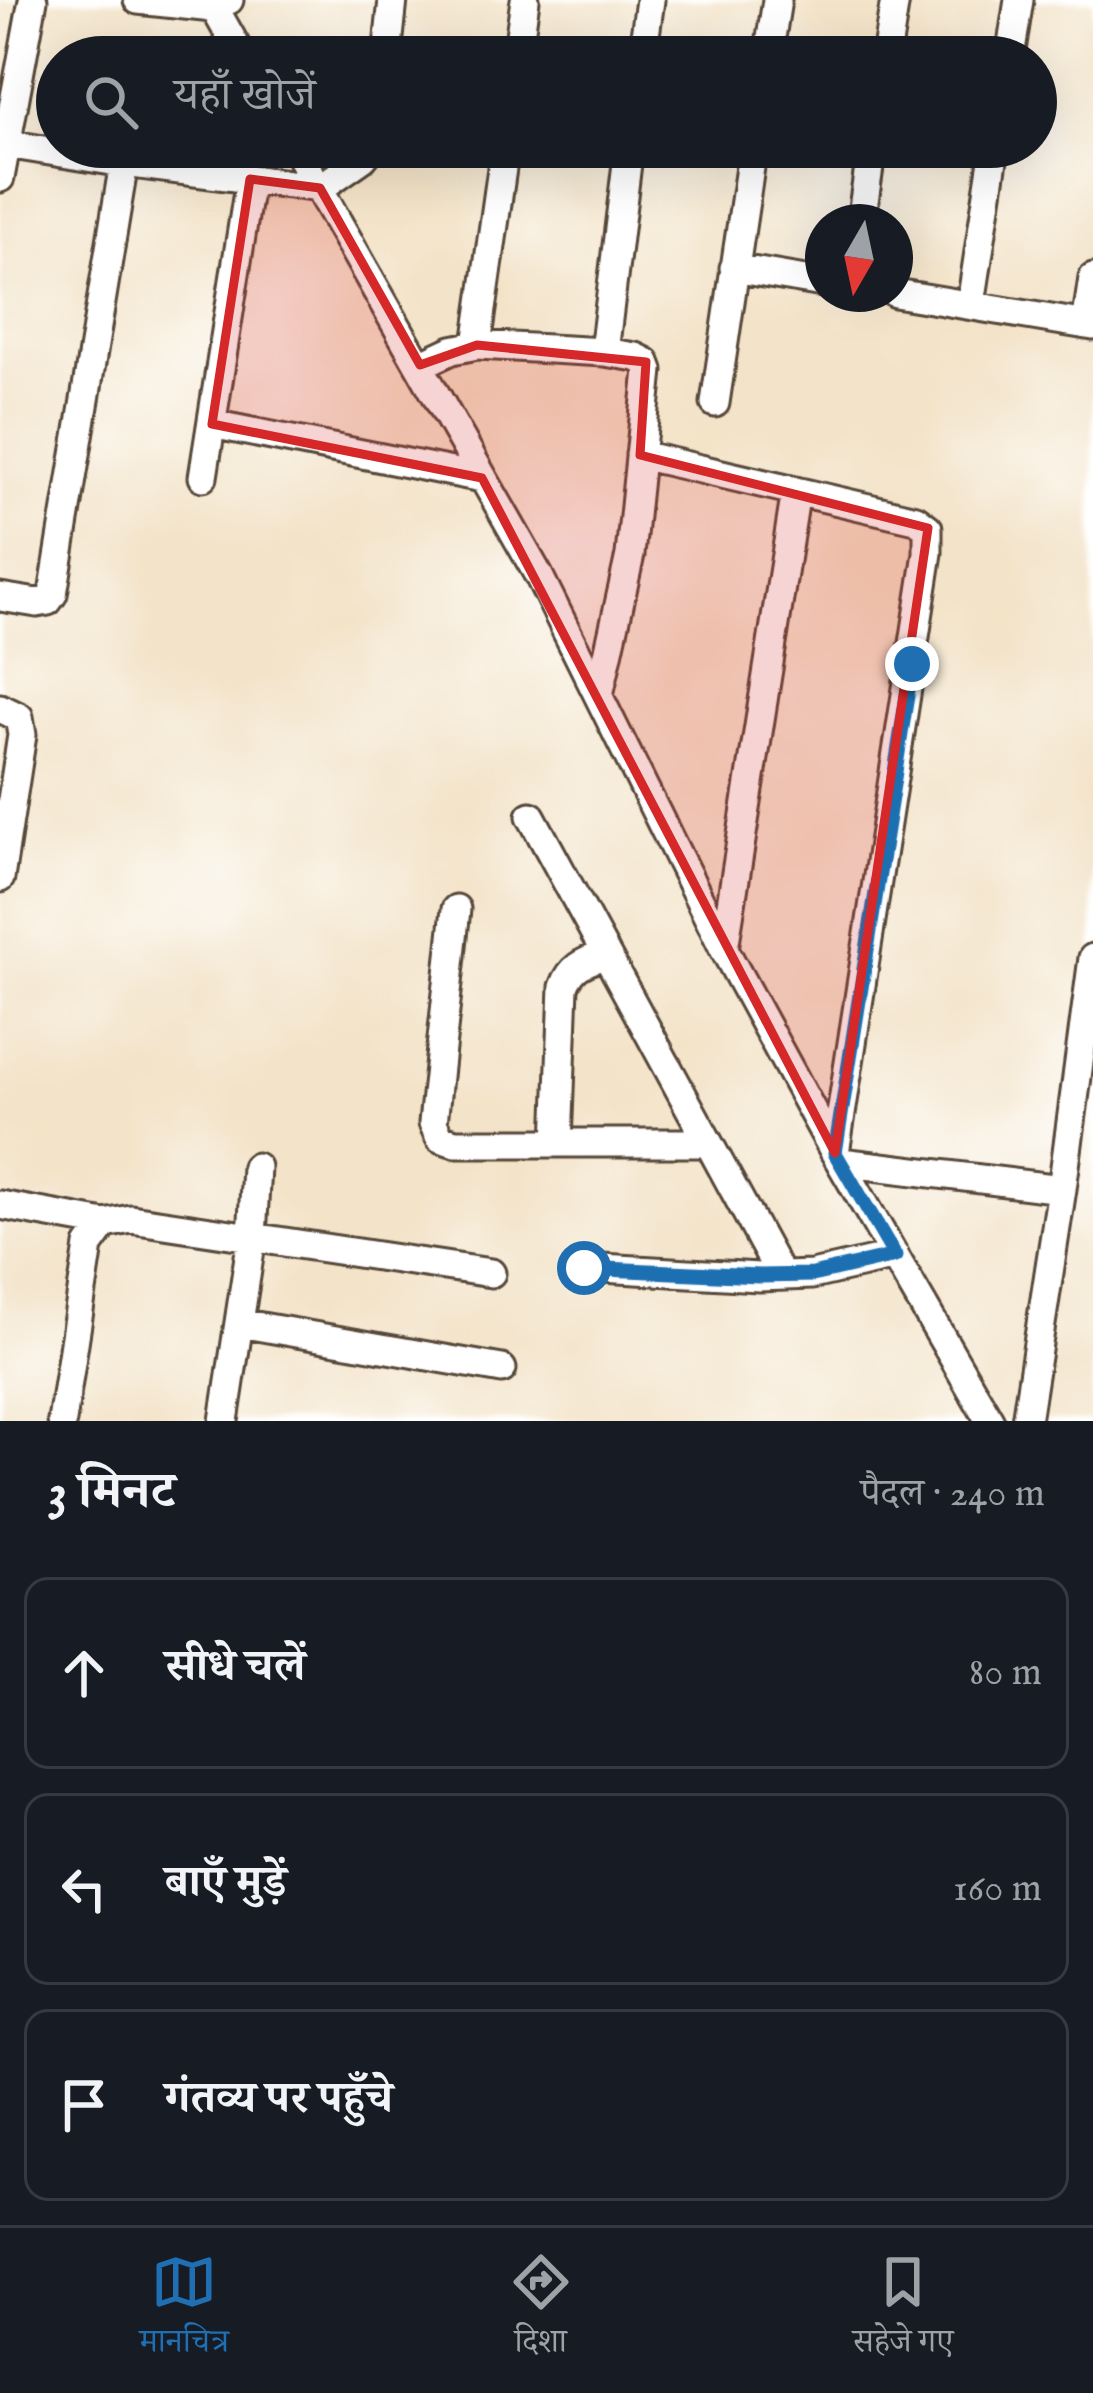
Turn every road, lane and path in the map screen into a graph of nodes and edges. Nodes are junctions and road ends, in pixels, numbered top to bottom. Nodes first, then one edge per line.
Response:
1 (33, 0) edge
2 (138, 0) edge
3 (394, 0) edge
4 (525, 0) edge
5 (650, 0) edge
6 (777, 0) edge
7 (895, 0) edge
8 (1018, 0) edge
9 (218, 3) edge
10 (233, 36) edge
11 (390, 36) edge
12 (520, 36) edge
13 (645, 36) edge
14 (771, 36) edge
15 (889, 36) edge
16 (1013, 36) edge
17 (3, 144) edge
18 (36, 149) edge
19 (123, 168) edge
20 (163, 168) edge
21 (308, 168) edge
22 (349, 168) edge
23 (502, 168) edge
24 (626, 168) edge
25 (750, 168) edge
26 (869, 168) edge
27 (992, 168) edge
28 (0, 178) edge
29 (250, 179) junction
30 (320, 188) junction
31 (864, 204) edge
32 (734, 268) junction
33 (1093, 278) edge
34 (805, 280) edge
35 (913, 296) edge
36 (971, 304) junction
37 (1089, 325) edge
38 (477, 345) junction
39 (604, 352) junction
40 (420, 364) junction
41 (716, 403) dead end
42 (212, 424) junction
43 (640, 455) junction
44 (203, 477) dead end
45 (482, 478) junction
46 (796, 490) junction
47 (0, 597) edge
48 (599, 695) junction
49 (0, 708) edge
50 (531, 816) dead end
51 (0, 878) edge
52 (456, 909) dead end
53 (724, 949) junction
54 (606, 954) junction
55 (1093, 958) edge
56 (558, 1143) junction
57 (708, 1143) junction
58 (838, 1158) junction
59 (256, 1167) dead end
60 (1062, 1189) junction
61 (0, 1205) edge
62 (105, 1224) junction
63 (252, 1237) junction
64 (895, 1256) junction
65 (584, 1268) dead end
66 (491, 1273) dead end
67 (781, 1276) junction
68 (239, 1323) junction
69 (502, 1369) dead end
70 (62, 1421) edge
71 (224, 1421) edge
72 (990, 1421) edge
73 (1026, 1421) edge

1 - 17 street
2 - 9 street
3 - 11 street
4 - 12 street
5 - 13 street
6 - 14 street
7 - 15 street
8 - 16 street
9 - 10 street
17 - 18 street
17 - 28 street
19 - 47 street
20 - 29 street
21 - 30 street
22 - 30 street
23 - 38 street
24 - 39 street
25 - 32 street
26 - 31 street
27 - 36 street
29 - 30 street
29 - 42 street
30 - 40 street
32 - 34 street
32 - 41 street
33 - 37 street
35 - 36 street
36 - 37 street
38 - 39 street
38 - 40 street
39 - 43 street
40 - 45 street
42 - 44 street
42 - 45 street
43 - 46 street
43 - 48 street
45 - 48 street
46 - 53 street
46 - 58 street
48 - 53 street
49 - 51 street
50 - 54 street
52 - 56 street
53 - 58 street
54 - 56 street
54 - 57 street
55 - 60 street
56 - 57 street
57 - 67 street
58 - 60 street
58 - 64 street
59 - 63 street
60 - 73 street
61 - 62 street
62 - 63 street
62 - 70 street
63 - 66 street
63 - 68 street
64 - 67 street
64 - 72 street
65 - 67 street
68 - 69 street
68 - 71 street

